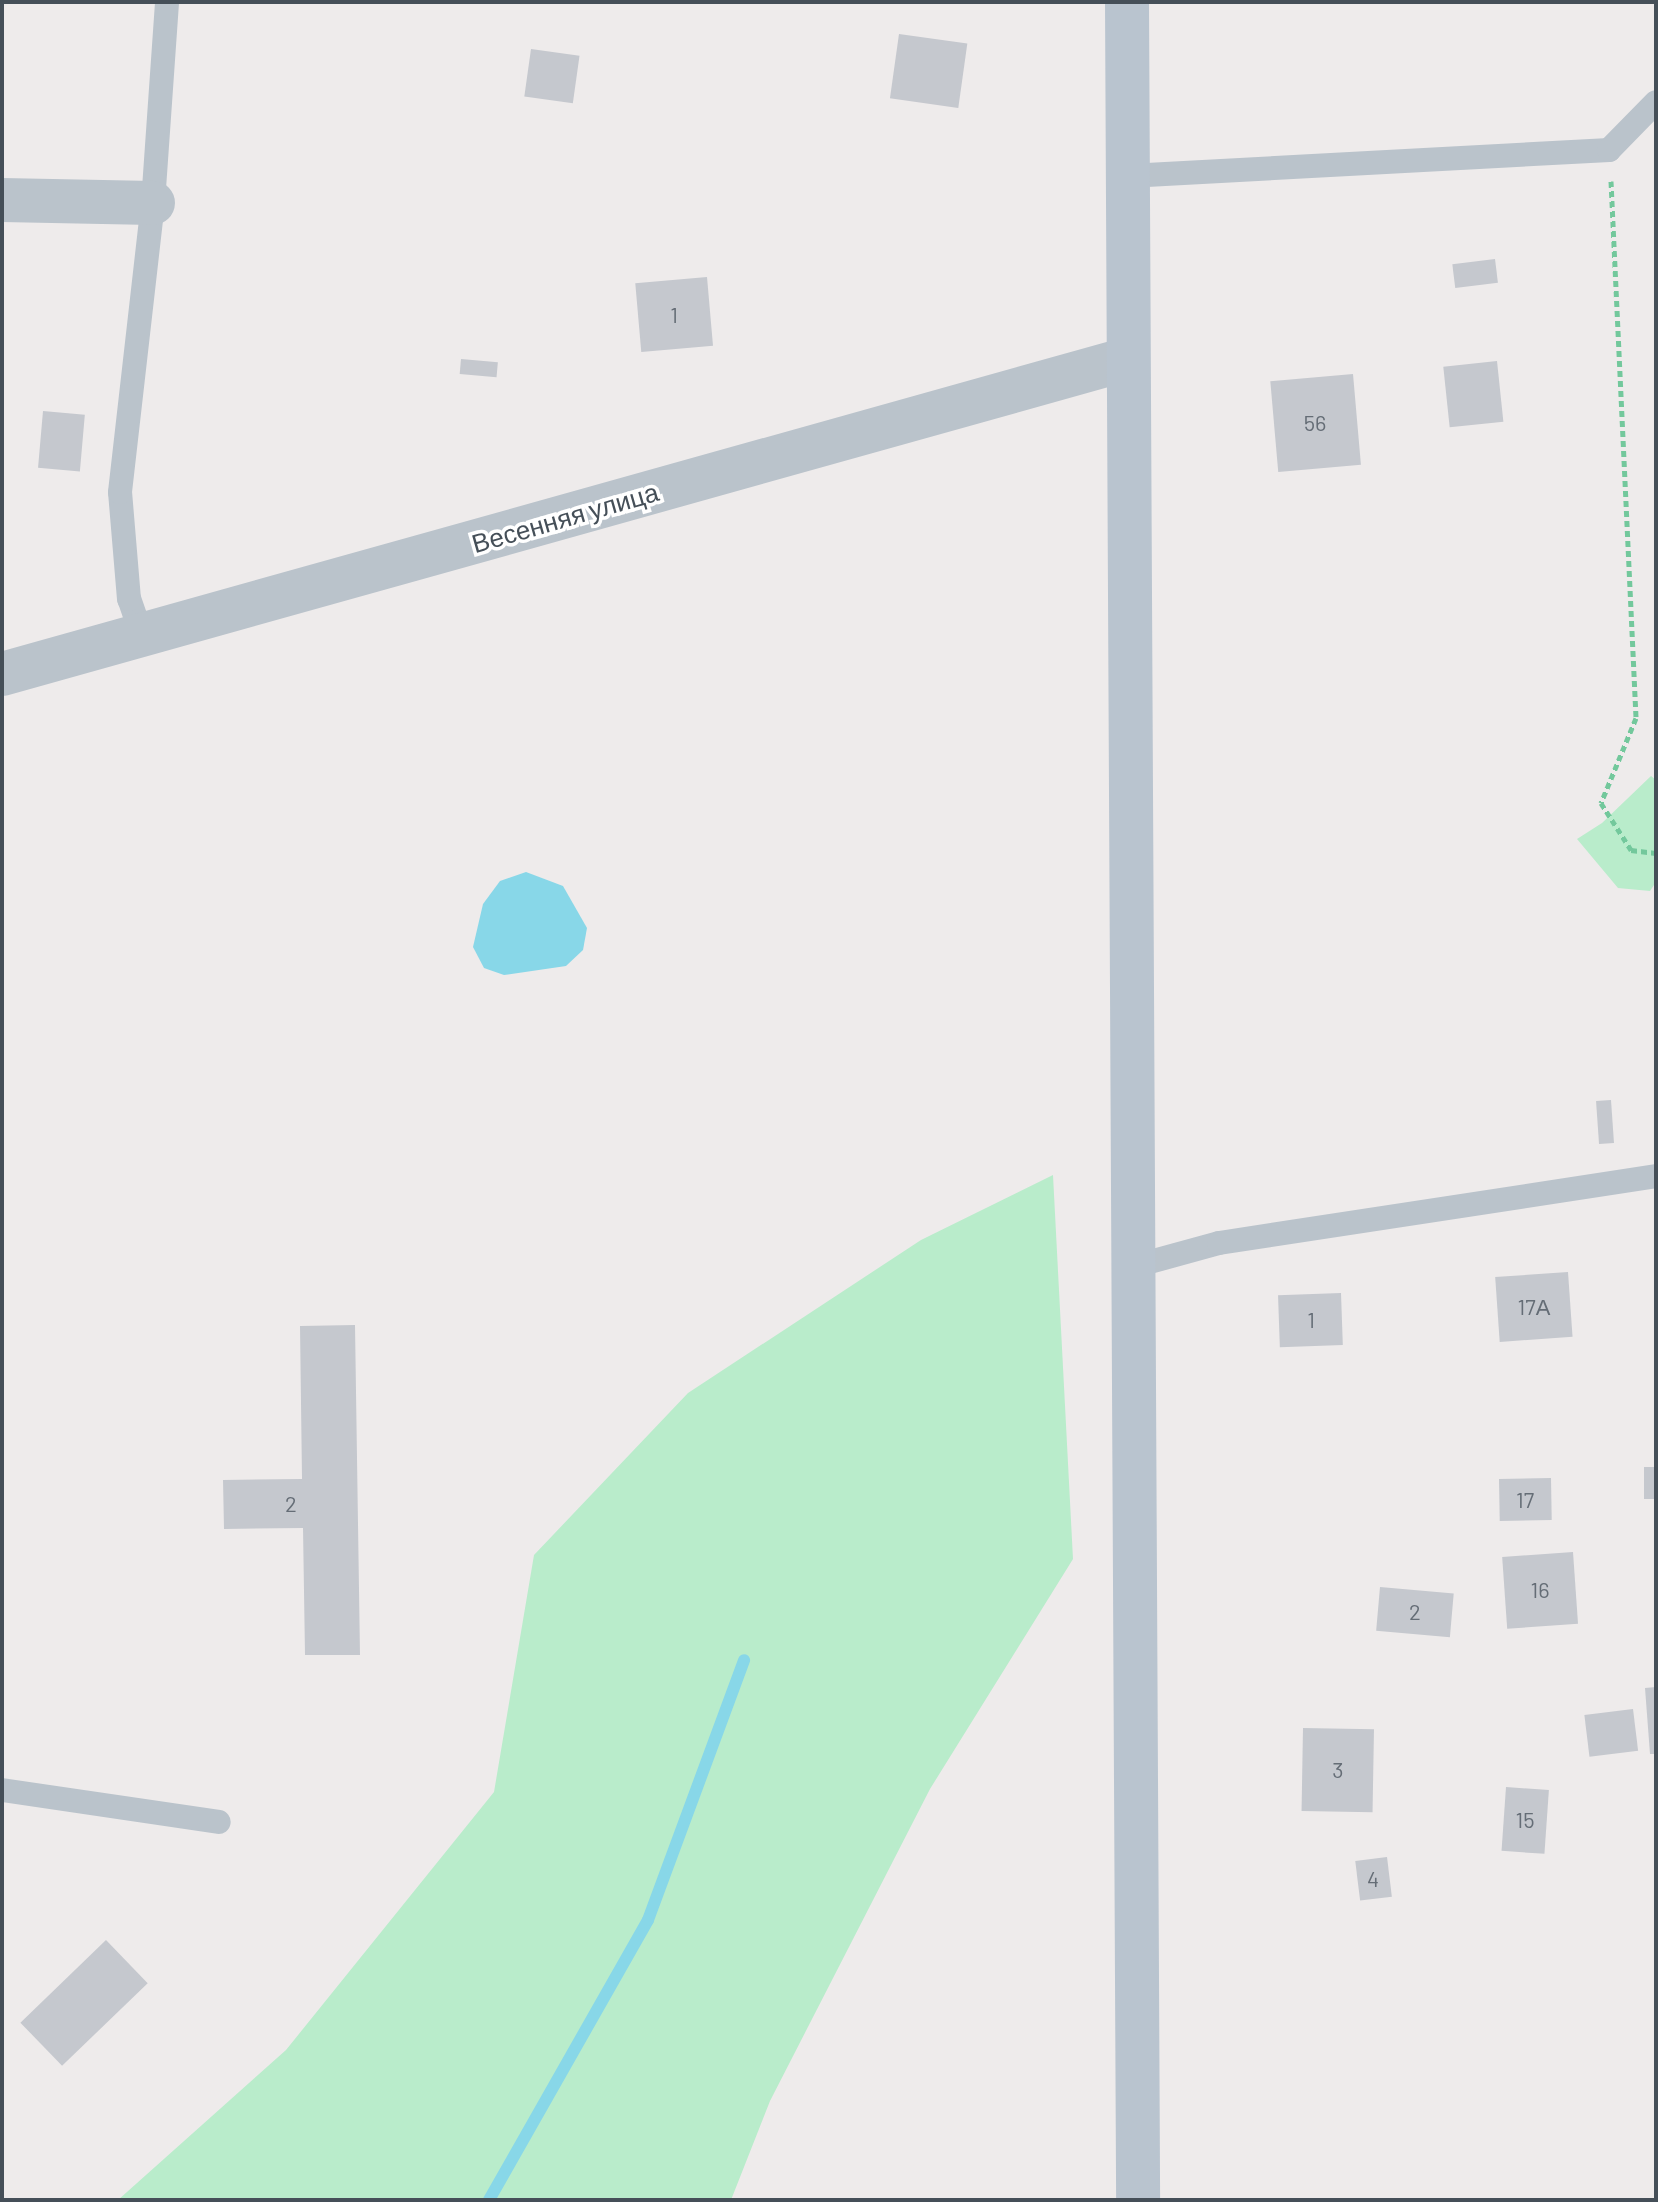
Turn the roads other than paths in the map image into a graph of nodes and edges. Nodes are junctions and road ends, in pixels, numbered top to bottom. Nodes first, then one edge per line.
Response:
1 (167, 2) edge
2 (1127, 2) edge
3 (1656, 102) edge
4 (1128, 176) junction
5 (2, 200) edge
6 (153, 203) junction
7 (1127, 359) junction
8 (142, 636) junction
9 (2, 674) edge
10 (1656, 1176) edge
11 (1135, 1266) junction
12 (2, 1790) edge
13 (219, 1822) dead end
14 (1138, 2200) edge

1 - 6 lane
2 - 4 street
3 - 4 lane
4 - 7 street
5 - 6 street
6 - 8 lane
7 - 8 street, Весенняя улица
7 - 11 street
8 - 9 street, Весенняя улица
10 - 11 lane
11 - 14 street
12 - 13 lane

